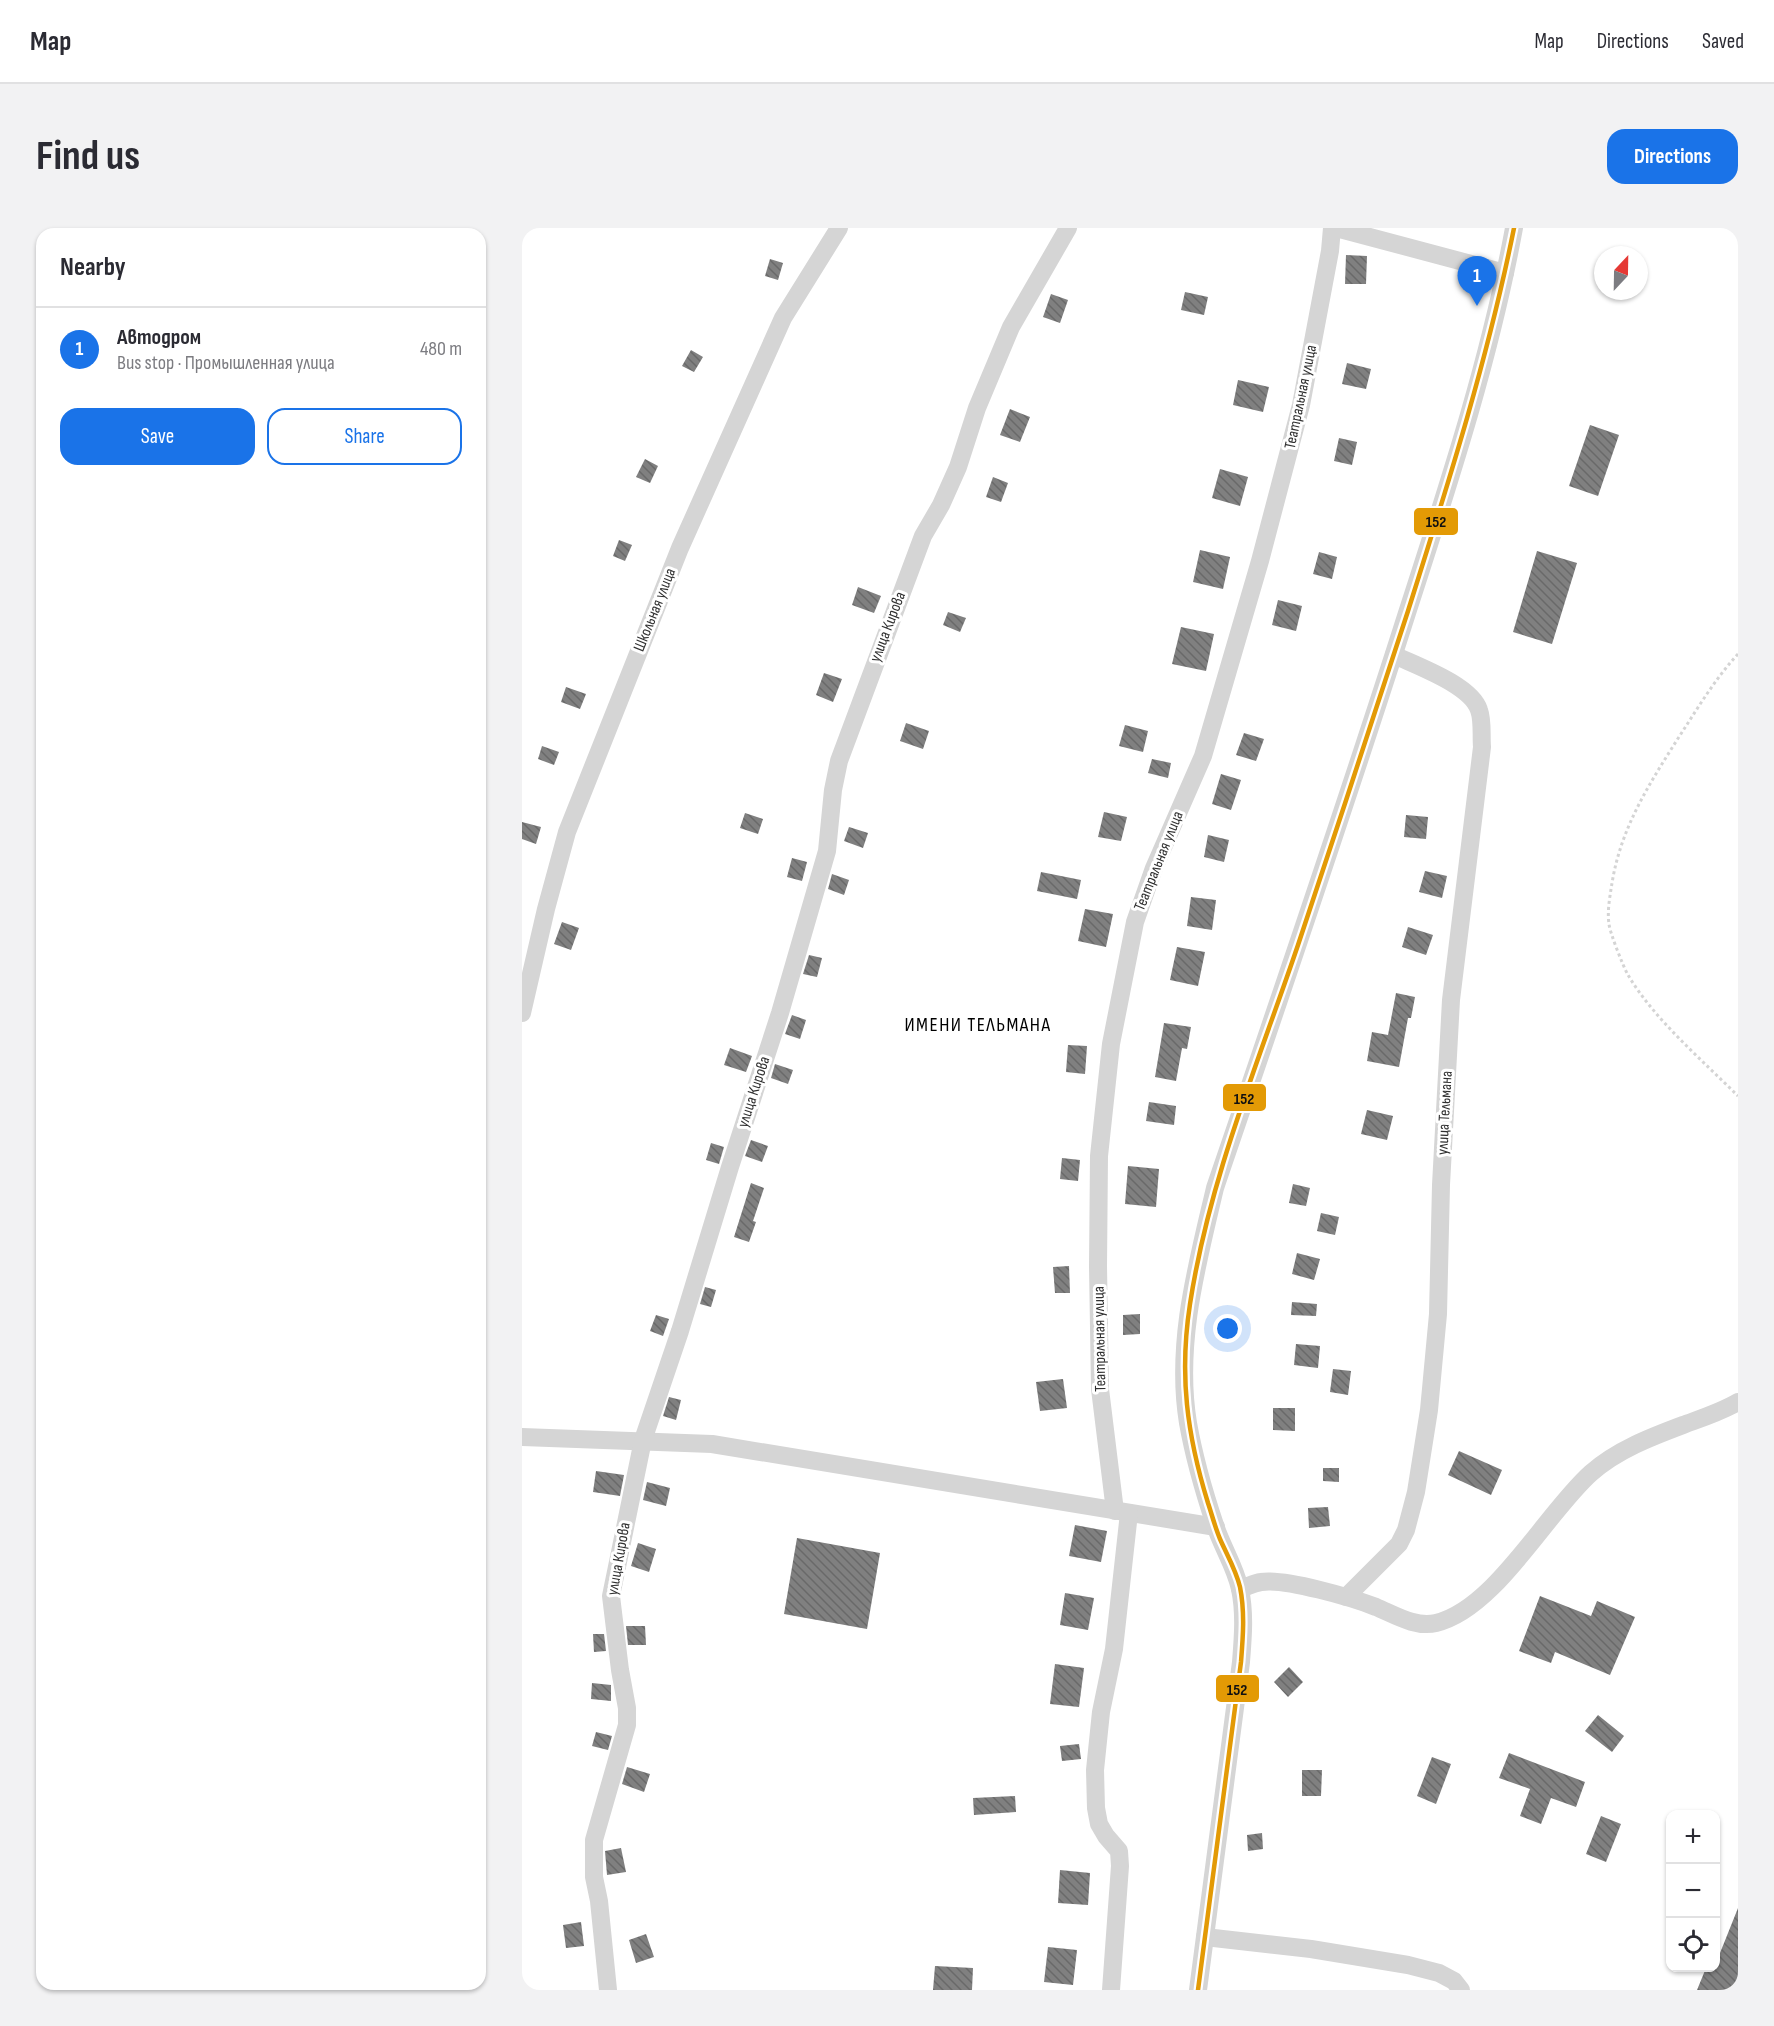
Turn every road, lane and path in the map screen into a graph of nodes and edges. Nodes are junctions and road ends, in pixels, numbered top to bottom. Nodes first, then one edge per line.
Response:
1 (839, 228) edge
2 (1068, 228) edge
3 (1332, 228) edge
4 (1336, 228) edge
5 (1514, 228) edge
6 (1505, 273) junction
7 (1738, 654) edge
8 (1394, 655) junction
9 (522, 1013) edge
10 (1738, 1096) edge
11 (1738, 1402) edge
12 (522, 1437) edge
13 (643, 1440) junction
14 (1122, 1512) junction
15 (1215, 1527) junction
16 (1240, 1589) junction
17 (1346, 1597) junction
18 (1205, 1937) junction
19 (608, 1990) edge
20 (1111, 1990) edge
21 (1198, 1990) edge
22 (1461, 1990) edge

1 - 9 street, Школьная улица
2 - 13 street, улица Кирова
3 - 14 street, Театральная улица
4 - 6 street
5 - 6 street
6 - 8 street
7 - 10 path
8 - 15 street
8 - 17 street, улица Тельмана
11 - 17 street
12 - 13 street
13 - 14 street
13 - 19 street, улица Кирова
14 - 15 street
14 - 20 street, Театральная улица
15 - 16 street
16 - 17 street
16 - 18 street
18 - 21 street
18 - 22 street

